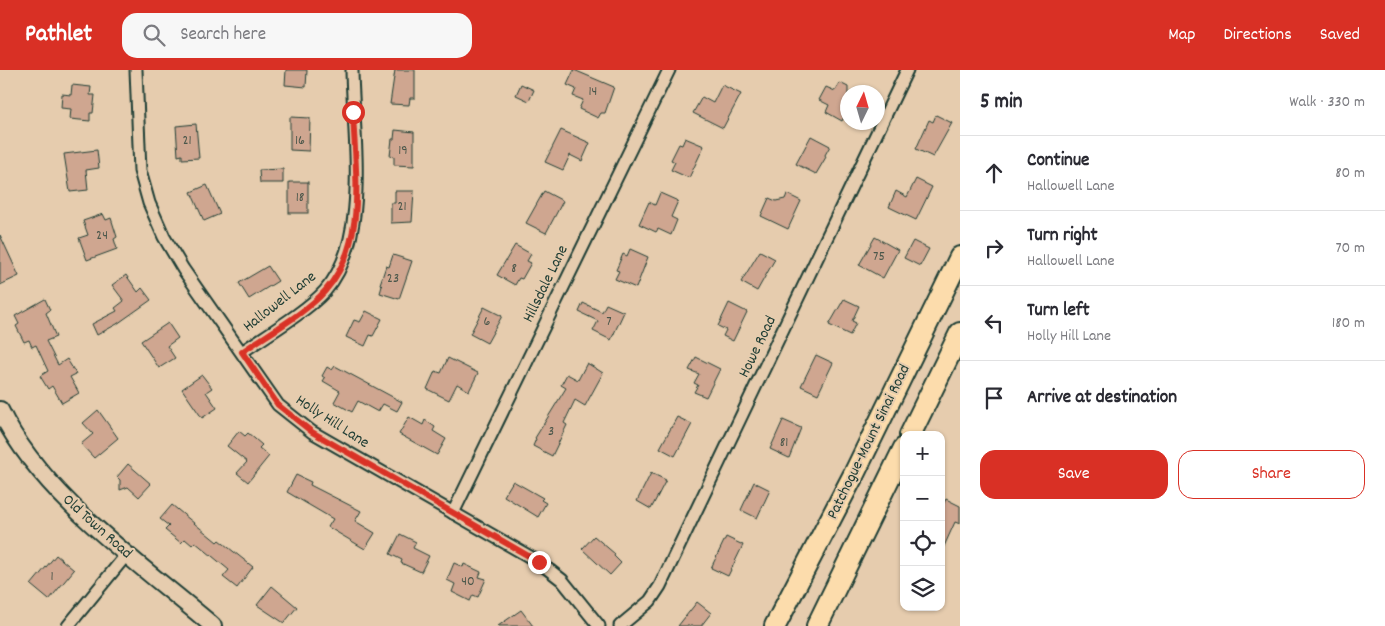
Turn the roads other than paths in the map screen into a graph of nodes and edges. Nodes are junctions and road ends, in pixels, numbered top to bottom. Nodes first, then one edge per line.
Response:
1 (136, 70) edge
2 (352, 70) edge
3 (669, 70) edge
4 (908, 70) edge
5 (960, 257) edge
6 (960, 333) edge
7 (242, 352) junction
8 (0, 410) edge
9 (912, 431) edge
10 (900, 456) edge
11 (453, 513) junction
12 (127, 554) junction
13 (68, 626) edge
14 (213, 626) edge
15 (599, 626) edge
16 (620, 626) edge
17 (775, 626) edge
18 (817, 626) edge

1 - 7 street, Holly Hill Lane
2 - 7 street, Hallowell Lane
3 - 11 street, Hillsdale Lane
4 - 16 street, Howe Road
5 - 17 highway, Patchogue-Mount Sinai Road
6 - 9 highway, Patchogue-Mount Sinai Road
7 - 11 street, Holly Hill Lane
8 - 12 main road, Old Town Road
10 - 18 highway
11 - 15 street, Holly Hill Lane
12 - 13 street
12 - 14 main road, Old Town Road

